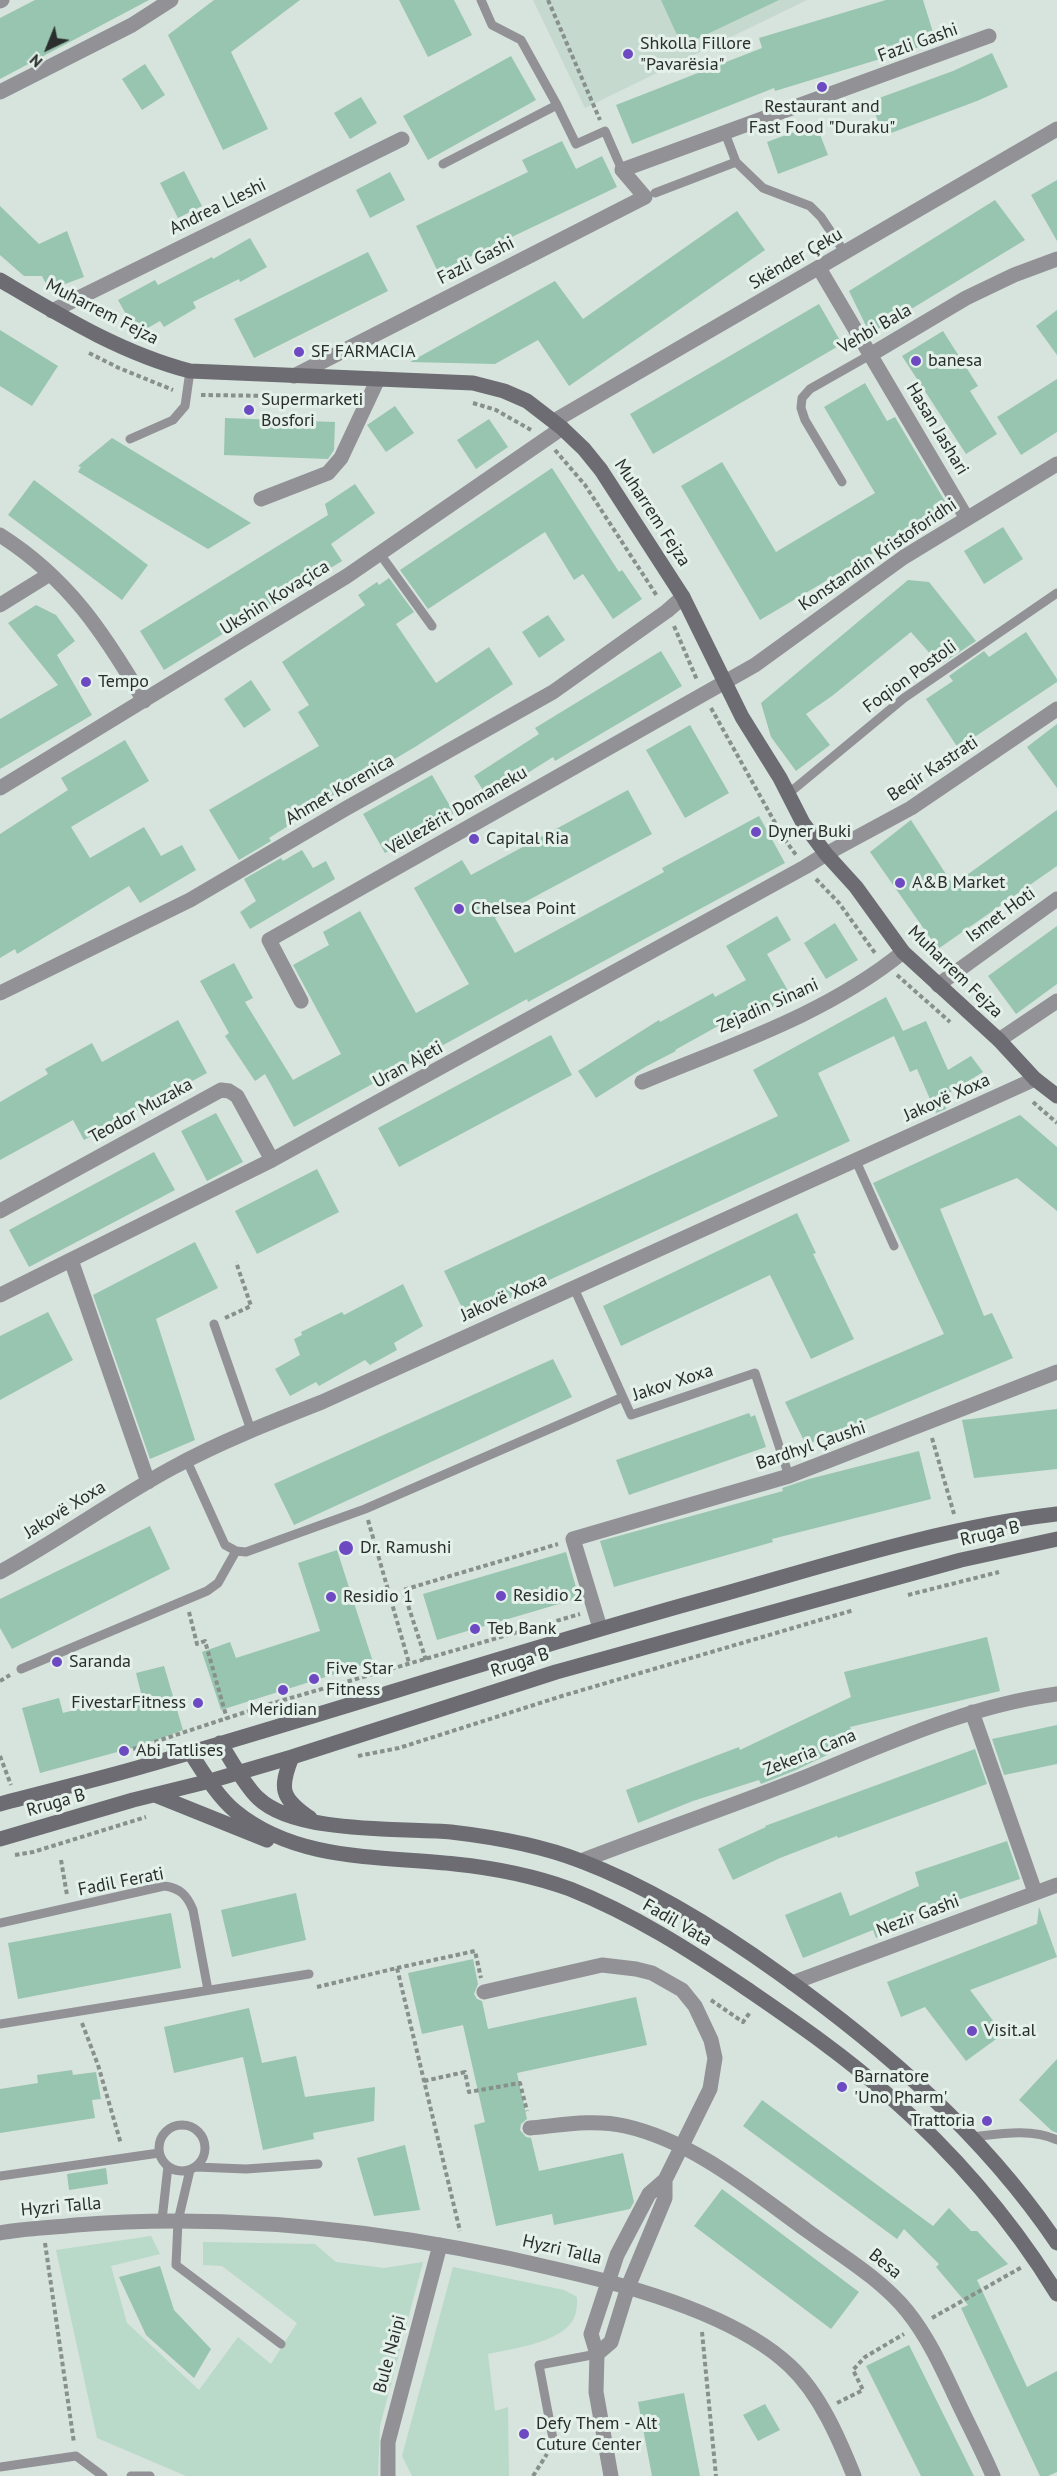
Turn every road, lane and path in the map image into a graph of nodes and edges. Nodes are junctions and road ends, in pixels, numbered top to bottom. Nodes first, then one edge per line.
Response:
1 (171, 0) edge
2 (481, 0) edge
3 (548, 0) edge
4 (154, 5) edge
5 (989, 36) dead end
6 (0, 92) edge
7 (557, 105) junction
8 (1057, 129) edge
9 (605, 131) junction
10 (725, 133) junction
11 (402, 139) dead end
12 (736, 162) junction
13 (443, 164) dead end
14 (622, 170) junction
15 (655, 193) dead end
16 (845, 253) junction
17 (1057, 259) edge
18 (819, 268) junction
19 (0, 280) edge
20 (52, 310) junction
21 (82, 349) dead end
22 (870, 355) junction
23 (190, 371) junction
24 (294, 376) junction
25 (378, 380) junction
26 (187, 394) junction
27 (355, 397) dead end
28 (470, 402) dead end
29 (558, 425) junction
30 (130, 439) dead end
31 (544, 440) junction
32 (1057, 464) edge
33 (842, 482) dead end
34 (261, 499) dead end
35 (966, 517) junction
36 (0, 535) edge
37 (380, 554) junction
38 (50, 574) junction
39 (1057, 593) edge
40 (684, 597) junction
41 (0, 605) edge
42 (667, 611) junction
43 (432, 626) dead end
44 (724, 682) junction
45 (702, 693) junction
46 (144, 701) junction
47 (1057, 709) edge
48 (0, 788) edge
49 (788, 794) junction
50 (826, 854) junction
51 (805, 867) junction
52 (1057, 898) edge
53 (903, 952) junction
54 (886, 966) junction
55 (938, 985) junction
56 (0, 993) edge
57 (301, 1001) dead end
58 (1057, 1001) edge
59 (951, 1023) dead end
60 (999, 1040) junction
61 (1035, 1079) junction
62 (642, 1082) dead end
63 (1017, 1088) junction
64 (1057, 1096) edge
65 (1057, 1123) edge
66 (272, 1161) junction
67 (856, 1161) junction
68 (0, 1211) edge
69 (894, 1246) dead end
70 (71, 1260) junction
71 (236, 1262) dead end
72 (574, 1288) junction
73 (0, 1295) edge
74 (214, 1324) joint
75 (1057, 1372) edge
76 (623, 1397) junction
77 (928, 1424) junction
78 (251, 1430) junction
79 (187, 1461) junction
80 (789, 1476) junction
81 (148, 1482) junction
82 (364, 1509) junction
83 (1057, 1514) edge
84 (958, 1529) junction
85 (573, 1539) junction
86 (1057, 1539) edge
87 (236, 1551) junction
88 (1002, 1571) dead end
89 (0, 1572) edge
90 (904, 1596) dead end
91 (859, 1608) dead end
92 (189, 1611) dead end
93 (600, 1628) junction
94 (21, 1669) dead end
95 (432, 1678) junction
96 (415, 1684) junction
97 (1057, 1694) edge
98 (972, 1712) junction
99 (227, 1741) junction
100 (190, 1752) junction
101 (0, 1756) edge
102 (355, 1757) dead end
103 (292, 1758) junction
104 (240, 1772) junction
105 (210, 1781) junction
106 (155, 1795) junction
107 (17, 1800) junction
108 (0, 1804) edge
109 (152, 1815) dead end
110 (317, 1823) junction
111 (0, 1839) edge
112 (311, 1849) junction
113 (11, 1856) dead end
114 (61, 1860) dead end
115 (581, 1860) junction
116 (1057, 1885) edge
117 (1035, 1892) junction
118 (69, 1909) junction
119 (0, 1923) edge
120 (397, 1968) junction
121 (309, 1974) joint
122 (792, 1983) junction
123 (208, 1990) junction
124 (682, 1990) junction
125 (484, 1992) joint
126 (761, 1999) junction
127 (75, 2012) junction
128 (0, 2024) edge
129 (424, 2081) junction
130 (530, 2128) joint
131 (972, 2137) junction
132 (1057, 2140) edge
133 (682, 2145) junction
134 (159, 2153) junction
135 (124, 2157) junction
136 (318, 2164) dead end
137 (168, 2166) junction
138 (193, 2168) junction
139 (0, 2176) edge
140 (665, 2180) junction
141 (162, 2220) junction
142 (178, 2221) junction
143 (0, 2233) edge
144 (45, 2242) dead end
145 (1057, 2243) edge
146 (440, 2244) junction
147 (464, 2249) junction
148 (607, 2281) junction
149 (628, 2287) junction
150 (1057, 2294) edge
151 (702, 2332) dead end
152 (281, 2344) dead end
153 (597, 2354) junction
154 (74, 2438) dead end
155 (554, 2444) joint
156 (0, 2468) edge
157 (103, 2476) edge
158 (131, 2476) edge
159 (150, 2476) edge
160 (388, 2476) edge
161 (533, 2476) edge
162 (611, 2476) edge
163 (716, 2476) edge
164 (854, 2476) edge
165 (993, 2476) edge

1 - 4 street
2 - 7 lane
3 - 9 path
4 - 6 street
5 - 10 street, Fazli Gashi
7 - 9 lane
7 - 13 lane
8 - 16 street, Skënder Çeku
9 - 14 lane, Fazli Gashi
10 - 12 lane
10 - 14 street, Fazli Gashi
11 - 20 street, Andrea Lleshi
12 - 15 lane
12 - 16 lane
14 - 24 street, Fazli Gashi
16 - 18 street, Skënder Çeku
17 - 22 street, Vehbi Bala
18 - 22 street, Hasan Jashari
18 - 29 street, Skënder Çeku
19 - 20 main road, Muharrem Fejza
20 - 23 main road, Muharrem Fejza
21 - 26 path
22 - 33 lane, Vehbi Bala
22 - 35 street, Hasan Jashari
23 - 24 main road, Muharrem Fejza
23 - 26 lane
24 - 25 main road, Muharrem Fejza
25 - 29 main road, Muharrem Fejza
25 - 34 street
26 - 27 path
26 - 30 lane
28 - 31 path
29 - 31 street, Ukshin Kovaçica
29 - 40 main road, Muharrem Fejza
31 - 37 street, Ukshin Kovaçica
31 - 42 path
32 - 35 street, Konstandin Kristoforidhi
35 - 44 street, Konstandin Kristoforidhi
36 - 38 street
37 - 43 lane
37 - 46 street, Ukshin Kovaçica
38 - 41 street
38 - 46 street
39 - 49 lane, Foqion Postoli
40 - 42 street, Ahmet Korenica
40 - 44 main road, Muharrem Fejza
42 - 45 path
42 - 56 street, Ahmet Korenica
44 - 45 street, Vëllezërit Domaneku
44 - 49 main road, Muharrem Fejza
45 - 51 path
45 - 57 street, Vëllezërit Domaneku
46 - 48 street, Ukshin Kovaçica
47 - 50 street, Beqir Kastrati
49 - 50 main road, Muharrem Fejza
50 - 51 street, Uran Ajeti
50 - 53 main road, Muharrem Fejza
51 - 54 path
51 - 66 street, Uran Ajeti
52 - 55 street, Ismet Hoti
53 - 54 street, Zejadin Sinani
53 - 55 main road, Muharrem Fejza
54 - 59 path
54 - 62 street, Zejadin Sinani
55 - 60 main road, Muharrem Fejza
58 - 60 street
60 - 61 main road, Muharrem Fejza
61 - 63 street, Jakovë Xoxa
61 - 64 main road, Muharrem Fejza
63 - 65 path
63 - 67 street, Jakovë Xoxa
66 - 68 street, Teodor Muzaka
66 - 70 street, Uran Ajeti
67 - 69 lane
67 - 72 street, Jakovë Xoxa
70 - 73 street, Uran Ajeti
70 - 81 street
71 - 74 path
72 - 76 lane, Jakov Xoxa
72 - 78 street, Jakovë Xoxa
74 - 78 lane
75 - 77 street, Bardhyl Çaushi
76 - 80 lane, Jakov Xoxa
76 - 82 lane
77 - 80 street, Bardhyl Çaushi
77 - 84 path
78 - 79 street, Jakovë Xoxa
79 - 81 street, Jakovë Xoxa
79 - 87 lane
80 - 85 street, Bardhyl Çaushi
81 - 89 street, Jakovë Xoxa
82 - 87 lane
82 - 96 path
83 - 84 main road, Rruga B
84 - 93 main road, Rruga B
85 - 93 street
85 - 95 path
86 - 103 main road, Rruga B
87 - 94 lane
88 - 90 path
91 - 102 path
92 - 99 path
93 - 95 main road, Rruga B
95 - 96 main road, Rruga B
96 - 99 main road, Rruga B
97 - 98 street, Zekeria Cana
98 - 115 street, Zekeria Cana
98 - 117 street
99 - 100 main road, Rruga B
99 - 104 main road, Fadil Vata
100 - 105 main road, Fadil Vata
100 - 107 main road, Rruga B
101 - 107 path
103 - 104 main road, Rruga B
103 - 110 main road
104 - 105 main road, Rruga B
104 - 110 main road, Fadil Vata
105 - 106 main road, Rruga B
105 - 112 main road, Fadil Vata
106 - 111 main road, Rruga B
106 - 112 main road
107 - 108 main road, Rruga B
109 - 113 path
110 - 115 main road, Fadil Vata
112 - 126 main road, Fadil Vata
114 - 118 path
115 - 122 main road, Fadil Vata
116 - 117 street, Nezir Gashi
117 - 122 street, Nezir Gashi
118 - 119 lane, Fadil Ferati
118 - 123 lane, Fadil Ferati
120 - 121 path
120 - 125 path
120 - 129 path
121 - 123 lane
122 - 131 main road, Fadil Vata
123 - 127 lane
124 - 125 street
124 - 126 path
124 - 133 street
126 - 150 main road, Fadil Vata
127 - 128 lane
127 - 135 path
129 - 130 path
129 - 147 path
130 - 133 street, Besa
131 - 132 lane
131 - 145 main road, Fadil Vata
133 - 140 street
133 - 165 street, Besa
134 - 135 lane, Hyzri Talla
134 - 137 lane
134 - 138 lane
135 - 139 lane, Hyzri Talla
136 - 138 lane
137 - 138 lane
137 - 141 lane
138 - 142 lane
140 - 148 street
140 - 149 street
141 - 142 street, Hyzri Talla
141 - 143 street, Hyzri Talla
142 - 146 street, Hyzri Talla
142 - 152 lane
144 - 154 path
146 - 147 street, Hyzri Talla
146 - 160 street, Bule Naipi
147 - 148 street, Hyzri Talla
148 - 149 street, Hyzri Talla
148 - 153 street
149 - 153 street
149 - 164 street, Hyzri Talla
151 - 163 path
153 - 155 lane
153 - 162 street
155 - 161 path
156 - 157 lane
158 - 159 lane

